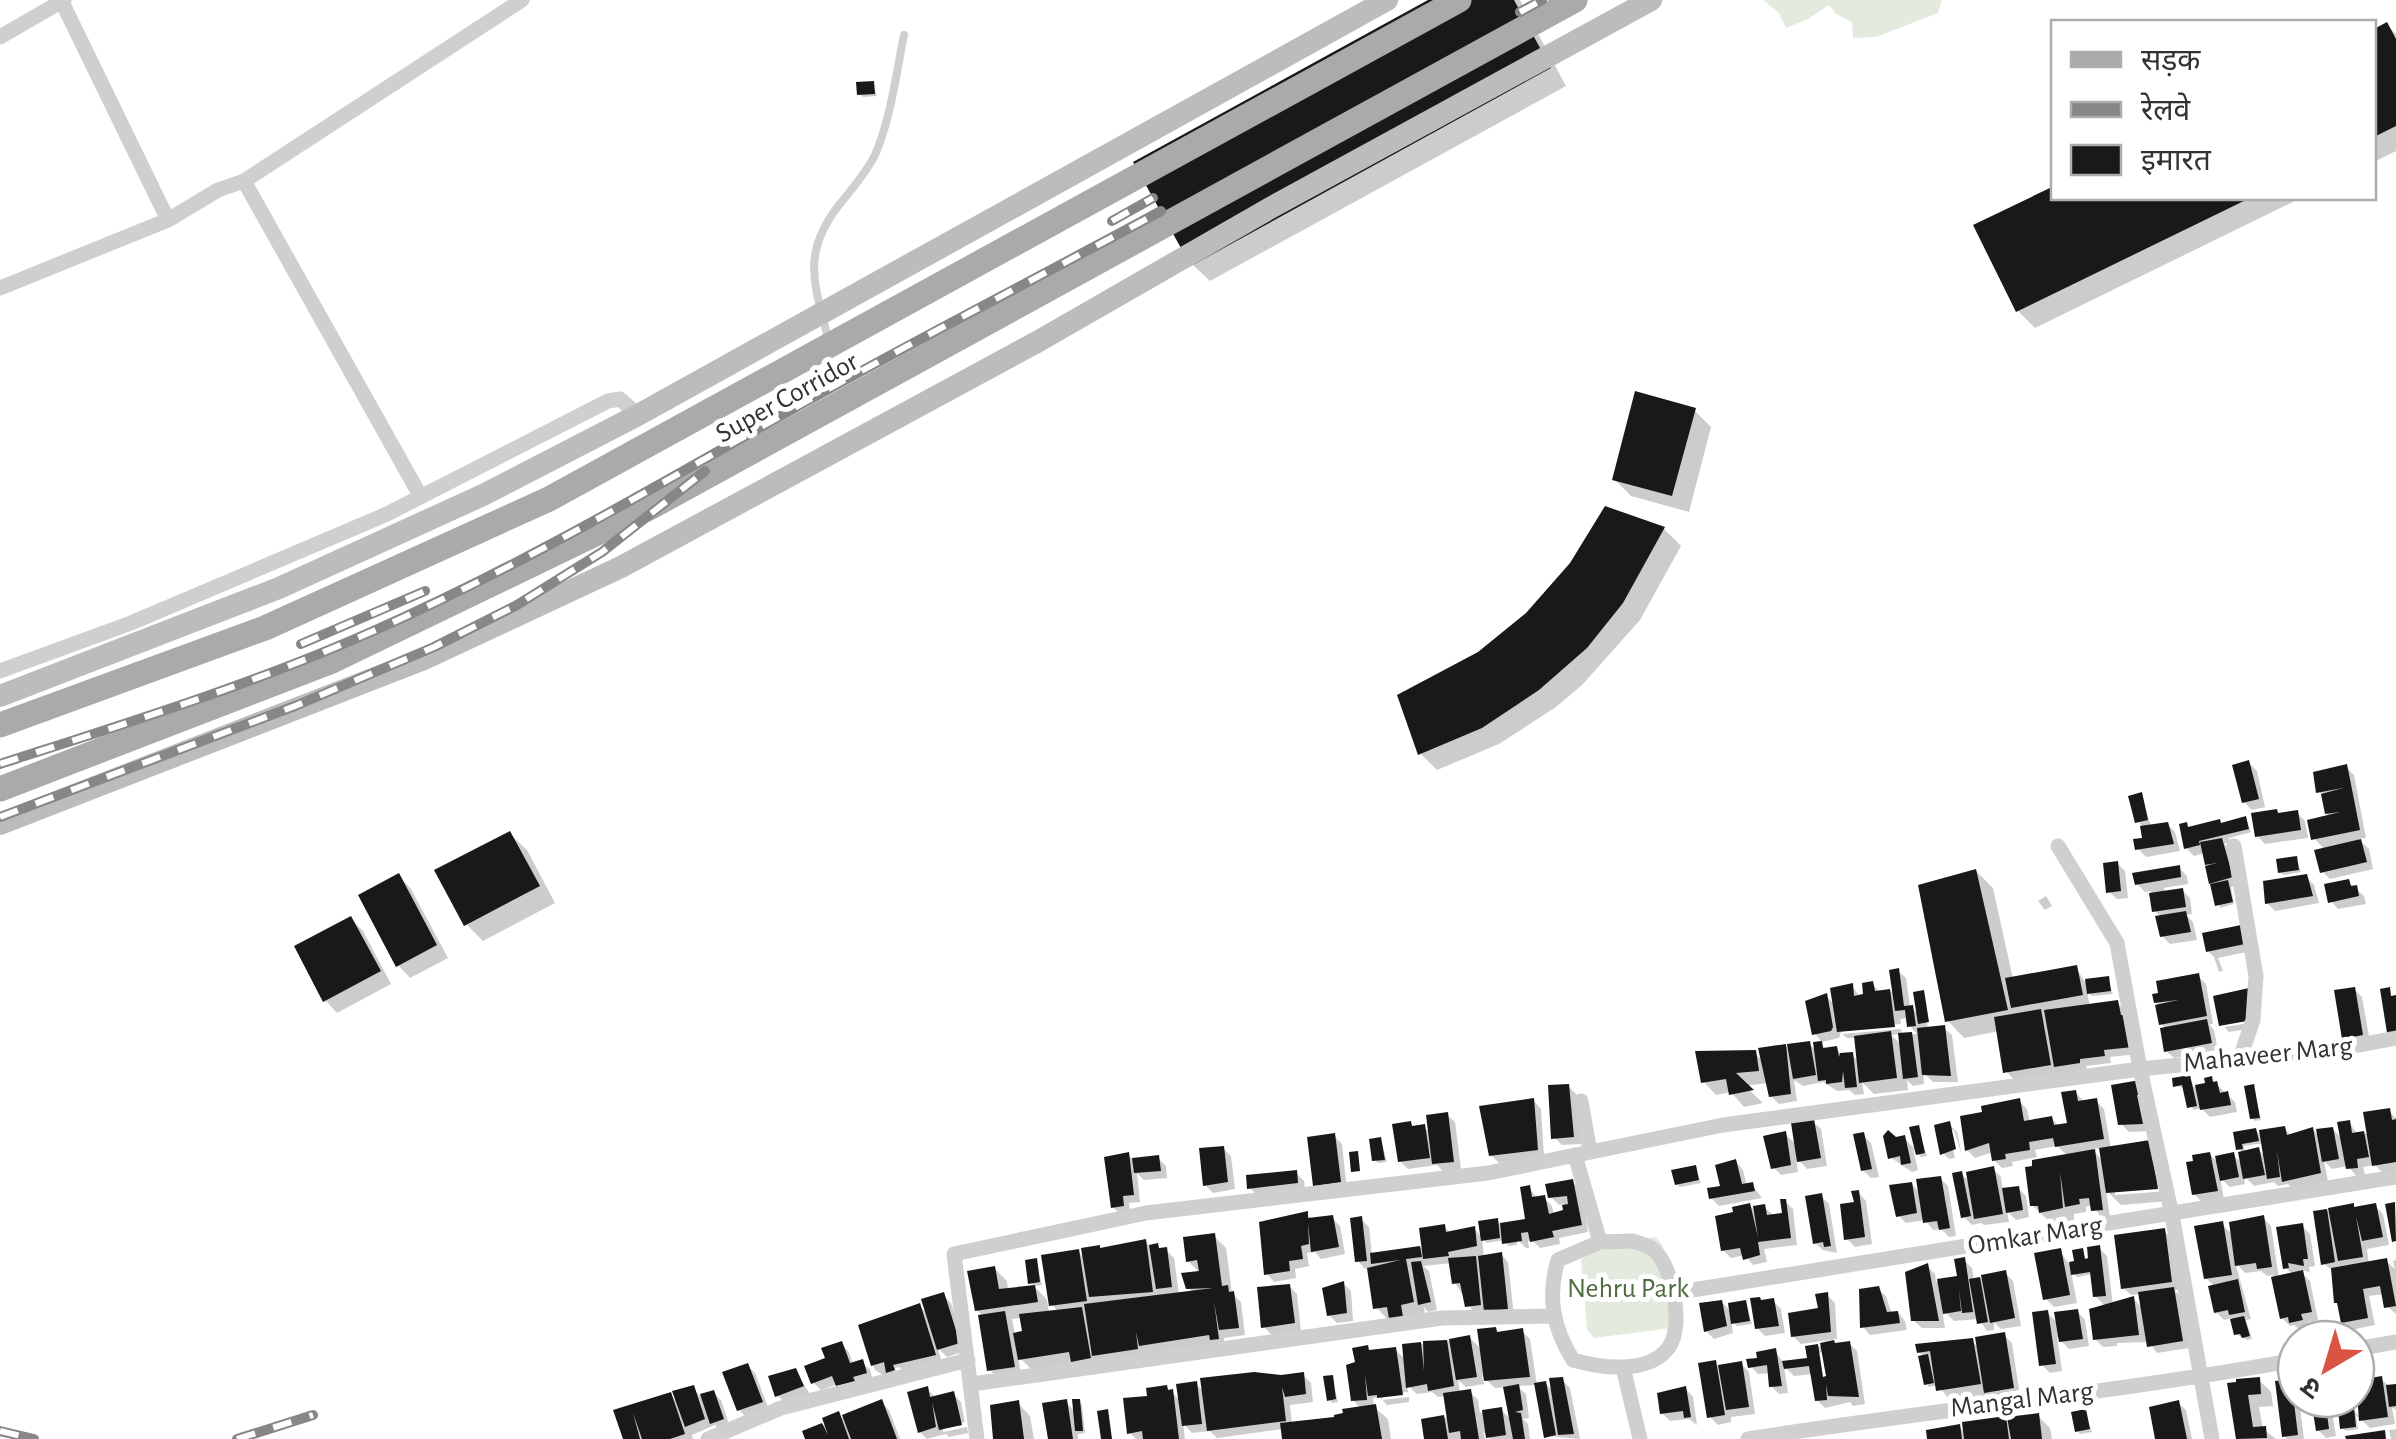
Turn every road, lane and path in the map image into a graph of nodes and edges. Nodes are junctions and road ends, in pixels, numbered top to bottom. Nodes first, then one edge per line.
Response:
1 (62, 0) edge
2 (522, 0) edge
3 (1387, 0) edge
4 (1459, 0) edge
5 (1575, 0) edge
6 (1650, 0) edge
7 (904, 35) dead end
8 (0, 37) edge
9 (244, 181) junction
10 (168, 220) junction
11 (0, 288) edge
12 (821, 312) junction
13 (830, 346) junction
14 (638, 415) junction
15 (421, 497) junction
16 (0, 672) edge
17 (0, 696) edge
18 (0, 725) edge
19 (0, 789) edge
20 (0, 824) edge
21 (2058, 846) dead end
22 (2234, 846) dead end
23 (2396, 1038) edge
24 (2240, 1058) junction
25 (2140, 1069) junction
26 (1581, 1101) dead end
27 (1582, 1154) junction
28 (2396, 1177) edge
29 (2172, 1215) junction
30 (1600, 1242) junction
31 (1674, 1293) junction
32 (1553, 1316) junction
33 (968, 1360) junction
34 (2276, 1364) edge
35 (1623, 1367) junction
36 (2201, 1377) junction
37 (972, 1384) junction
38 (708, 1439) edge
39 (977, 1439) edge
40 (1640, 1439) edge
41 (1748, 1439) edge
42 (2212, 1439) edge

1 - 8 street
1 - 10 street
2 - 9 street
3 - 12 street
4 - 13 main road, Super Corridor
5 - 19 main road, Super Corridor
6 - 20 street
7 - 12 lane
9 - 10 street
9 - 15 street
10 - 11 street
12 - 13 lane
12 - 14 street
13 - 18 main road, Super Corridor
14 - 15 street
14 - 17 street
15 - 16 street
21 - 25 street
22 - 24 street
23 - 24 street, Mahaveer Marg
24 - 25 street, Mahaveer Marg
25 - 27 street, Mahaveer Marg
25 - 29 street
26 - 27 street
27 - 30 street
27 - 33 street, Mahaveer Marg
28 - 29 street, Omkar Marg
29 - 31 street, Omkar Marg
29 - 36 street
30 - 31 street
30 - 32 street
31 - 35 street
32 - 35 street
32 - 37 street
33 - 37 street
33 - 38 street
34 - 36 street, Mangal Marg
35 - 40 street
36 - 41 street, Mangal Marg
36 - 42 street
37 - 39 street

